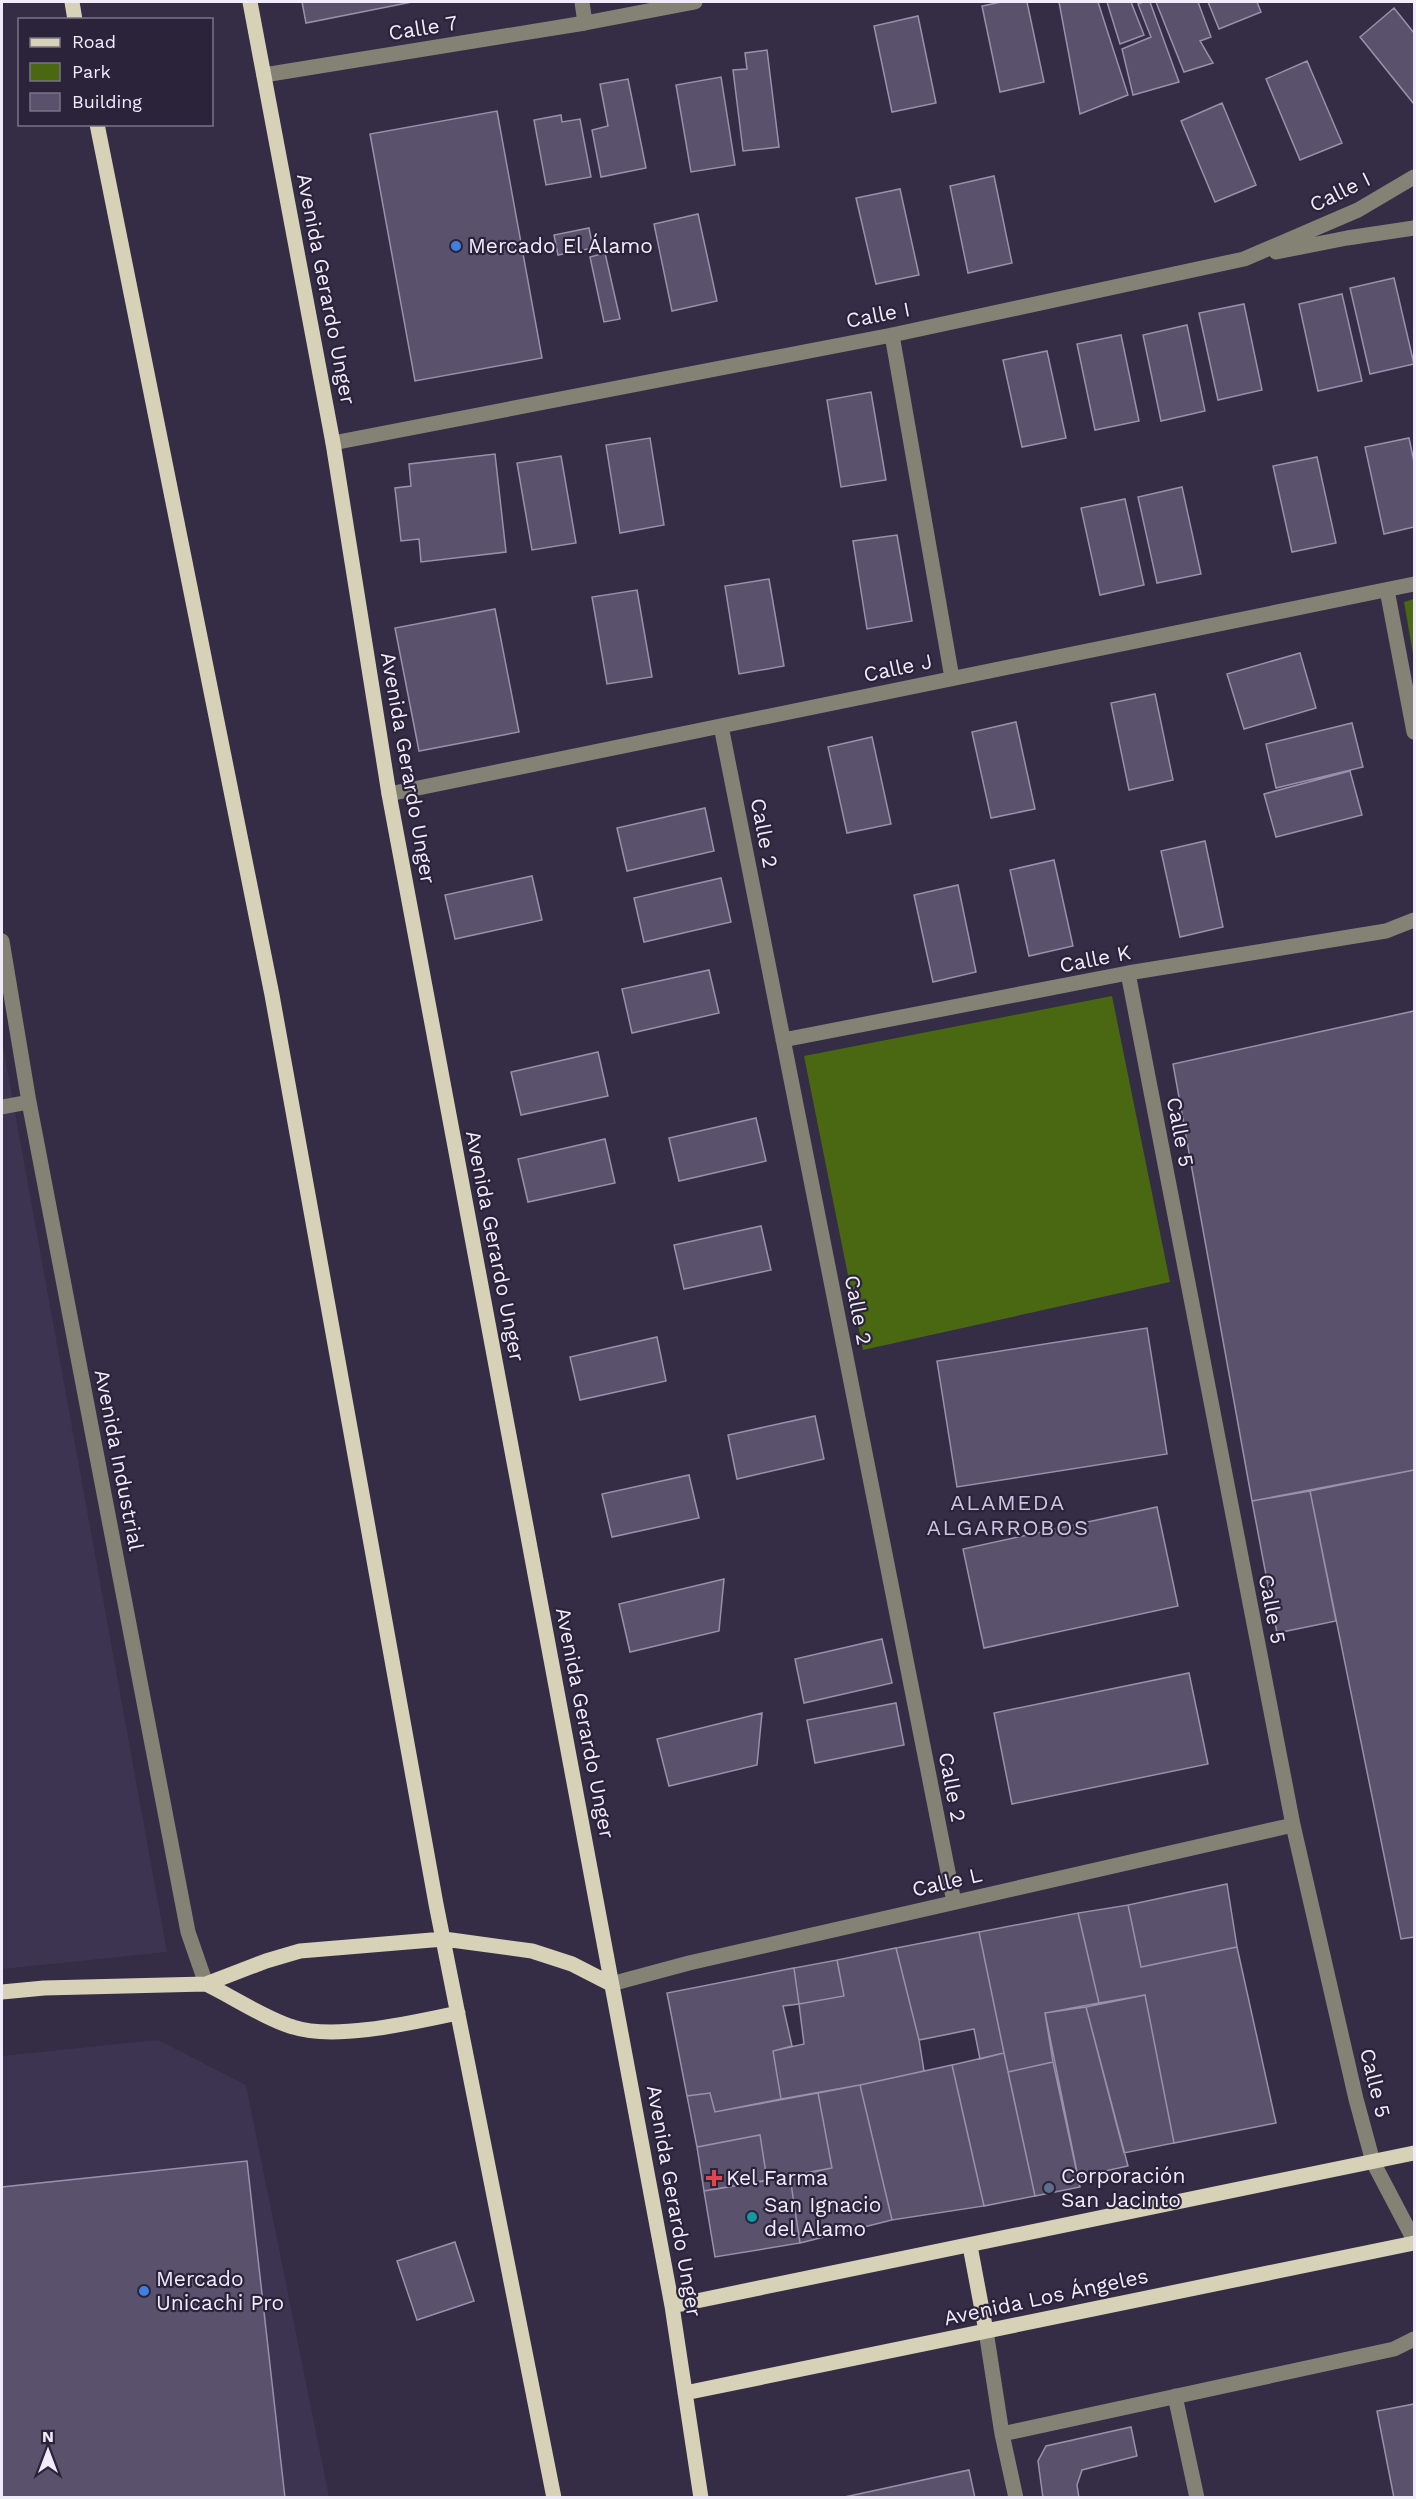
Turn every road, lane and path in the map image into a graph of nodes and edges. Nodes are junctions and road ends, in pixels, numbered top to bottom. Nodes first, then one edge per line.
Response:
1 (72, 2) edge
2 (250, 2) edge
3 (582, 2) edge
4 (695, 2) edge
5 (75, 18) edge
6 (585, 22) junction
7 (264, 75) junction
8 (97, 126) edge
9 (1414, 177) edge
10 (1414, 228) edge
11 (1244, 259) junction
12 (892, 334) junction
13 (333, 443) junction
14 (1414, 584) edge
15 (1387, 590) junction
16 (952, 678) junction
17 (721, 726) junction
18 (1414, 732) edge
19 (389, 794) junction
20 (1414, 920) edge
21 (2, 941) edge
22 (1128, 974) junction
23 (783, 1040) junction
24 (29, 1102) junction
25 (2, 1107) edge
26 (1293, 1825) junction
27 (954, 1902) junction
28 (444, 1939) junction
29 (206, 1984) junction
30 (611, 1984) junction
31 (2, 1992) edge
32 (458, 2013) junction
33 (1414, 2153) edge
34 (1373, 2162) junction
35 (1414, 2241) edge
36 (970, 2246) junction
37 (672, 2306) junction
38 (986, 2331) junction
39 (1414, 2339) edge
40 (685, 2393) junction
41 (1175, 2396) junction
42 (1002, 2434) junction
43 (554, 2498) edge
44 (701, 2498) edge
45 (1016, 2498) edge
46 (1197, 2498) edge

1 - 5 main road
2 - 7 main road, Avenida Gerardo Unger
3 - 6 street
4 - 6 street, Calle 7
6 - 7 street, Calle 7
7 - 13 main road, Avenida Gerardo Unger
8 - 28 main road
9 - 11 street, Calle I
10 - 11 street
11 - 12 street, Calle I
12 - 13 street, Calle I
12 - 16 street
13 - 19 main road, Avenida Gerardo Unger
14 - 15 street, Calle J
15 - 16 street, Calle J
15 - 18 street
16 - 17 street, Calle J
17 - 19 street, Calle J
17 - 23 street, Calle 2
19 - 30 main road, Avenida Gerardo Unger
20 - 22 street, Calle K
21 - 24 street, Avenida Industrial
22 - 23 street, Calle K
22 - 26 street, Calle 5
23 - 27 street, Calle 2
24 - 25 street
24 - 29 street, Avenida Industrial
26 - 27 street, Calle L
26 - 34 street, Calle 5
27 - 30 street, Calle L
28 - 29 main road
28 - 30 main road
28 - 32 main road
29 - 31 main road
29 - 32 main road
30 - 37 main road, Avenida Gerardo Unger
32 - 43 main road
33 - 34 main road
34 - 35 street, Calle 5
34 - 36 main road
35 - 38 main road, Avenida Los Ángeles
36 - 37 main road
36 - 38 main road
37 - 40 main road, Avenida Gerardo Unger
38 - 40 main road, Avenida Los Ángeles
38 - 42 street
39 - 41 street
40 - 44 main road, Avenida Gerardo Unger
41 - 42 street
41 - 46 street
42 - 45 street

